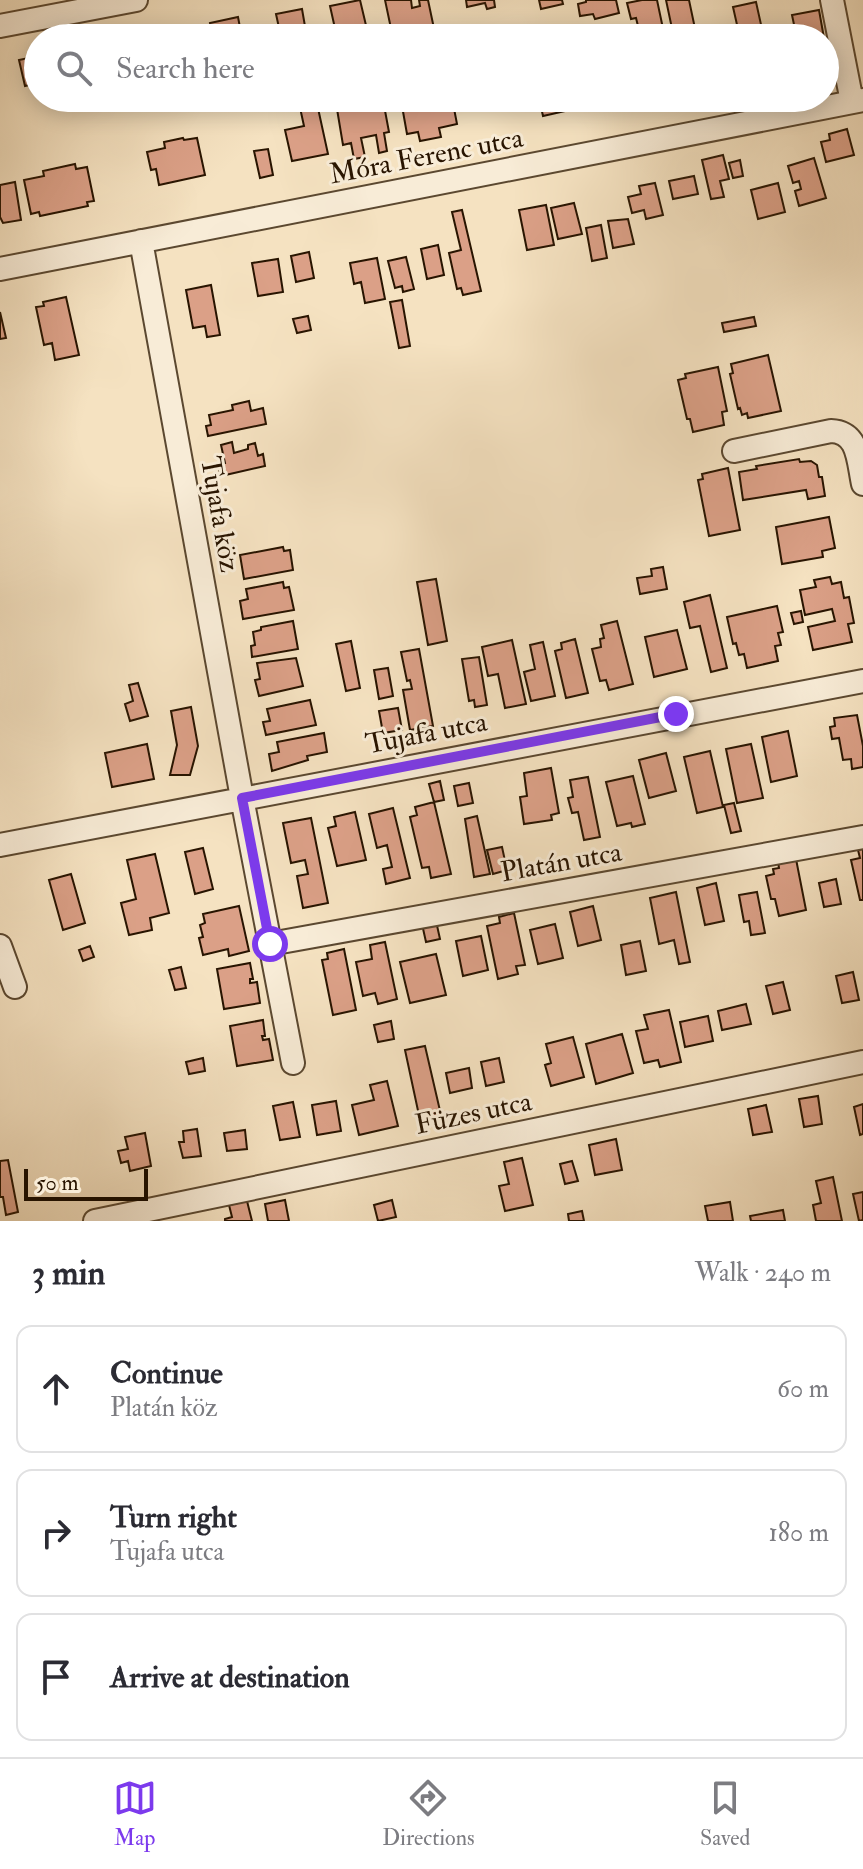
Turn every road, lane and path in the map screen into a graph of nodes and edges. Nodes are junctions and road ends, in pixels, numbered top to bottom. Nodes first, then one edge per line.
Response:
1 (136, 0) edge
2 (832, 0) edge
3 (838, 24) edge
4 (0, 26) edge
5 (839, 27) edge
6 (858, 101) edge
7 (802, 112) edge
8 (141, 241) junction
9 (0, 269) edge
10 (734, 451) dead end
11 (863, 484) edge
12 (863, 681) edge
13 (242, 798) junction
14 (863, 837) edge
15 (0, 845) edge
16 (270, 944) junction
17 (0, 946) edge
18 (15, 987) dead end
19 (863, 1062) edge
20 (293, 1063) dead end
21 (95, 1221) edge

1 - 4 street
2 - 3 street
5 - 6 street
7 - 8 street, Móra Ferenc utca
8 - 9 street, Móra Ferenc utca
8 - 13 street, Tujafa köz
10 - 11 street
12 - 13 street, Tujafa utca
13 - 15 street, Tujafa utca
13 - 16 street, Tujafa köz
14 - 16 street, Platán utca
16 - 20 street, Tujafa köz
17 - 18 street
19 - 21 street, Füzes utca

